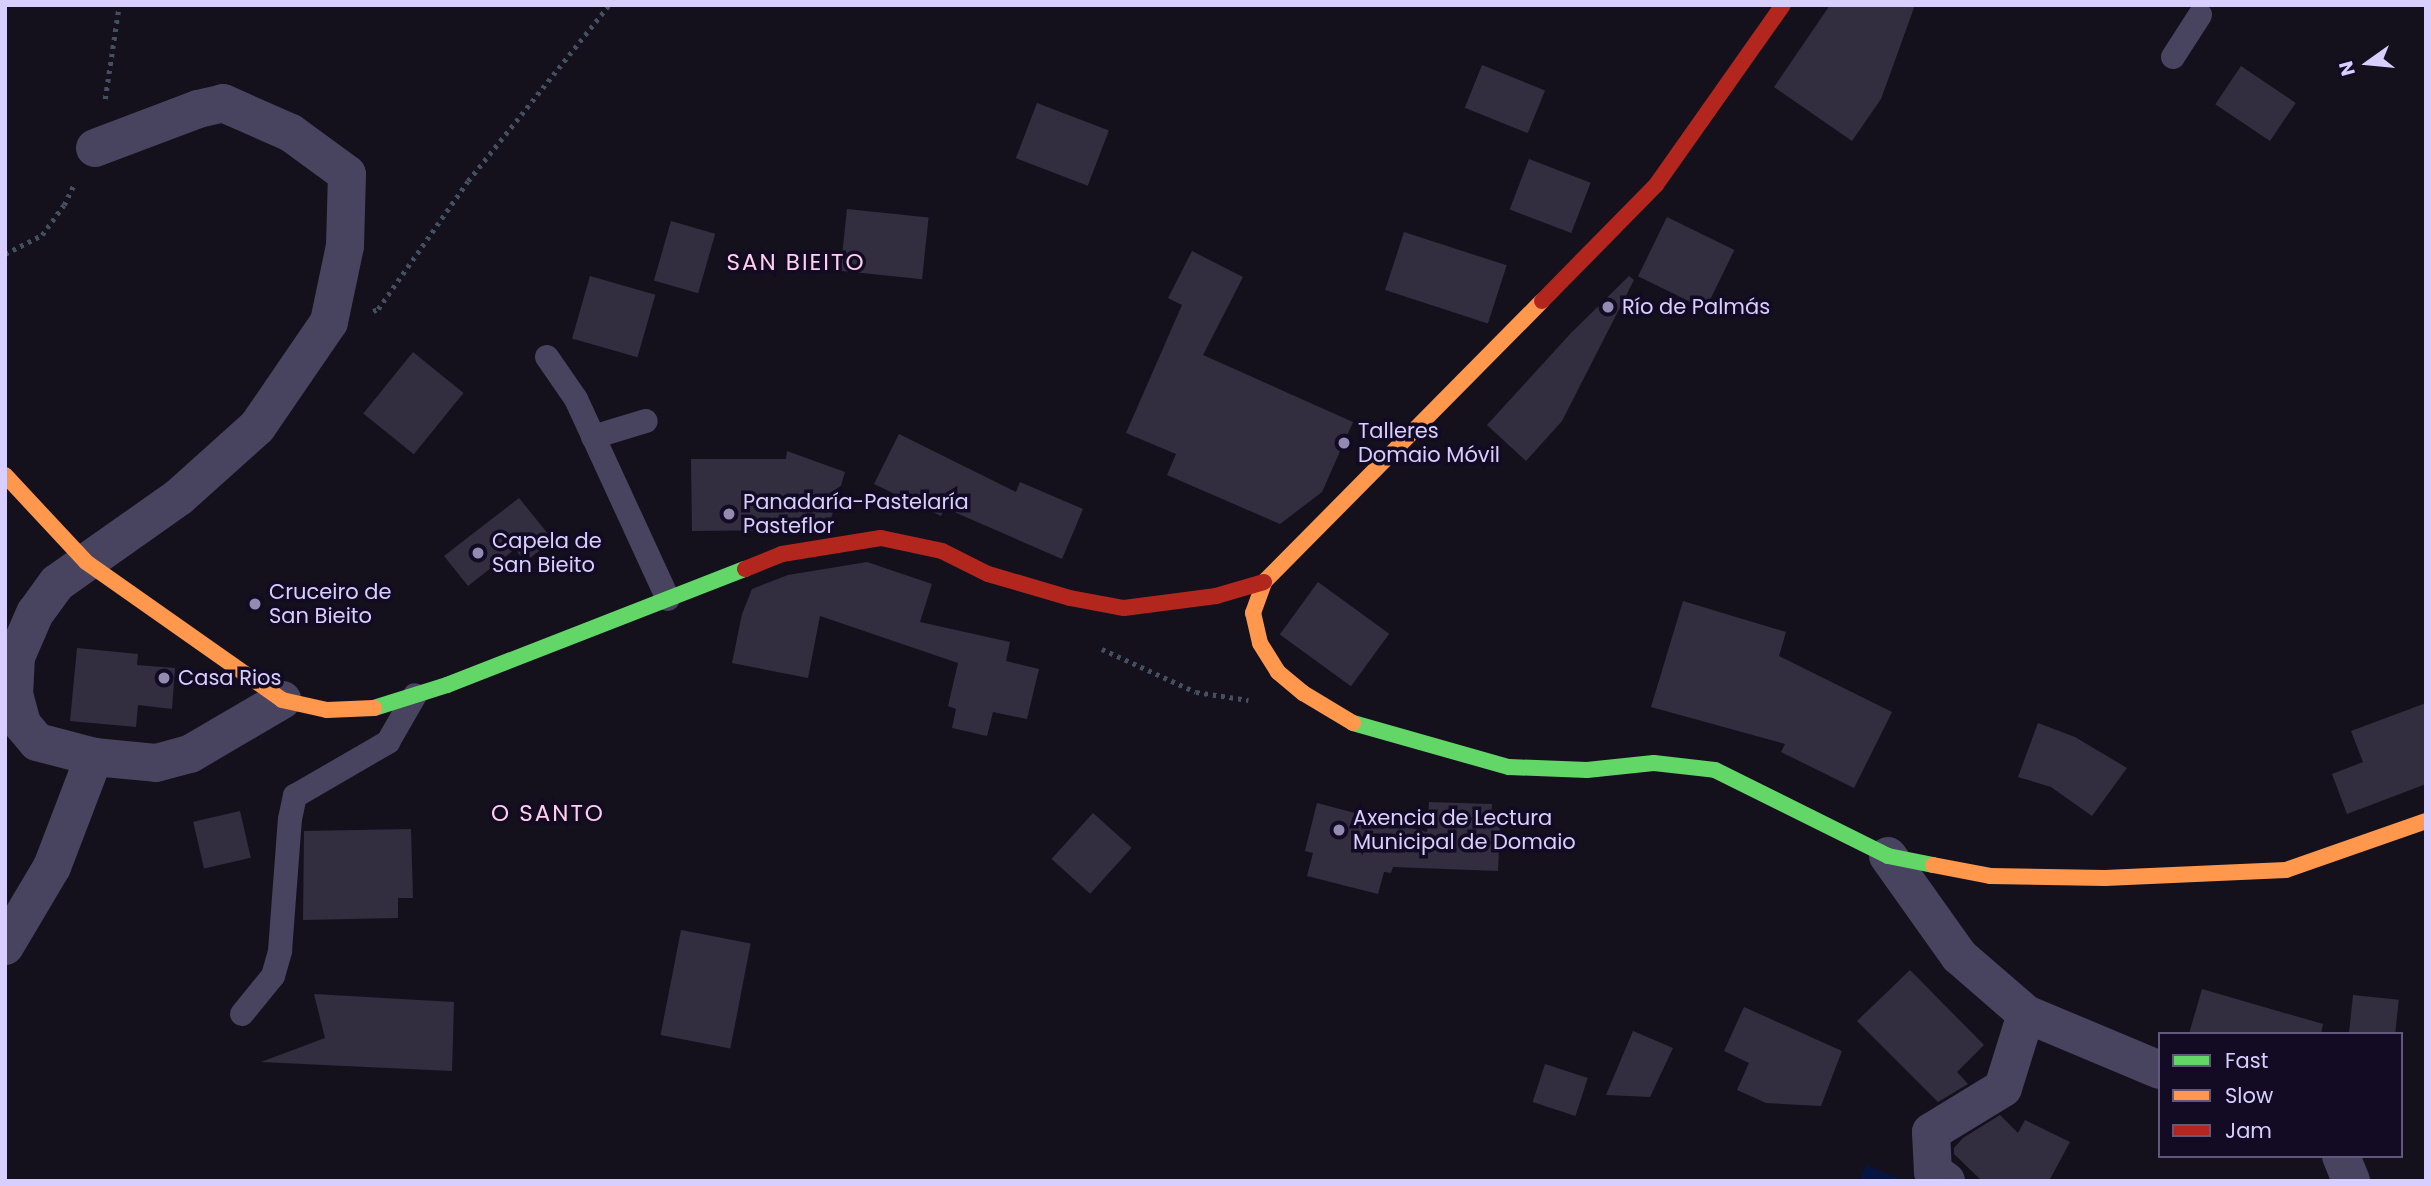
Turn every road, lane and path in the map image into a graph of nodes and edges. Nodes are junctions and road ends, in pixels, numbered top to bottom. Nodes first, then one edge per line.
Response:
1 (609, 5) edge
2 (1783, 5) edge
3 (2200, 15) dead end
4 (2173, 57) dead end
5 (95, 148) dead end
6 (324, 330) junction
7 (547, 358) dead end
8 (646, 421) dead end
9 (593, 437) junction
10 (5, 475) edge
11 (93, 567) junction
12 (1264, 582) junction
13 (668, 599) junction
14 (1096, 646) dead end
15 (415, 695) junction
16 (282, 700) junction
17 (1254, 702) dead end
18 (86, 755) junction
19 (2426, 821) edge
20 (1888, 856) junction
21 (5, 946) edge
22 (242, 1014) dead end
23 (2026, 1014) junction
24 (2158, 1069) edge
25 (2342, 1158) edge
26 (1946, 1181) edge
27 (2351, 1181) edge

1 - 6 path
2 - 12 street
3 - 4 lane
5 - 6 street
6 - 11 street
7 - 9 lane
8 - 9 lane
9 - 13 lane
10 - 11 street
11 - 16 street
11 - 18 street
12 - 13 street
12 - 20 street
13 - 15 street
14 - 17 path
15 - 16 street
15 - 22 lane
16 - 18 street
18 - 21 street
19 - 20 street
20 - 23 street
23 - 24 street
23 - 26 street
25 - 27 street

